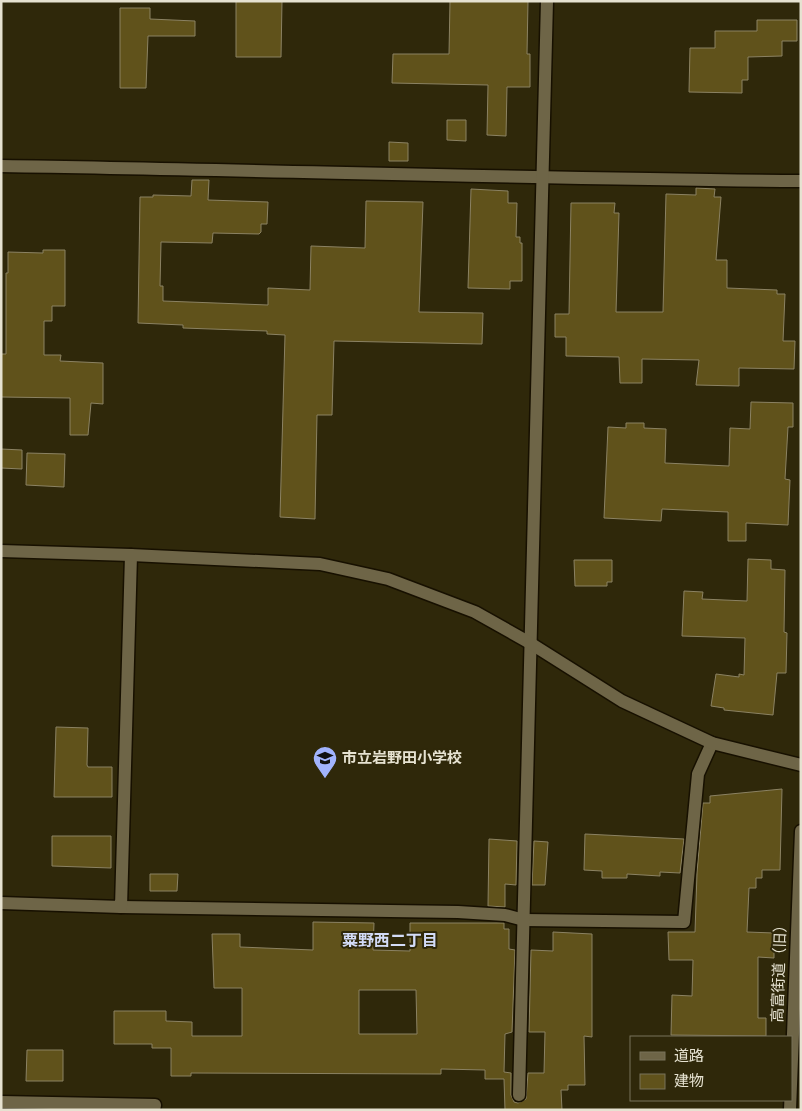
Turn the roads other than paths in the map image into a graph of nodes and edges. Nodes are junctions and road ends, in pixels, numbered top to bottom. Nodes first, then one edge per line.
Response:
1 (547, 1) edge
2 (1, 166) edge
3 (543, 179) junction
4 (801, 181) edge
5 (1, 552) edge
6 (131, 555) junction
7 (530, 643) junction
8 (712, 743) junction
9 (801, 765) edge
10 (801, 831) edge
11 (1, 903) edge
12 (121, 907) junction
13 (524, 920) junction
14 (792, 1059) edge
15 (519, 1095) dead end
16 (1, 1102) edge
17 (154, 1110) edge

1 - 3 street
2 - 3 street
3 - 4 street
3 - 7 street
5 - 6 street
6 - 7 street
6 - 12 street
7 - 8 street
7 - 13 street
8 - 9 street
8 - 13 street
10 - 14 street, 高富街道（旧）
11 - 12 street
12 - 13 street
13 - 15 street
16 - 17 street

